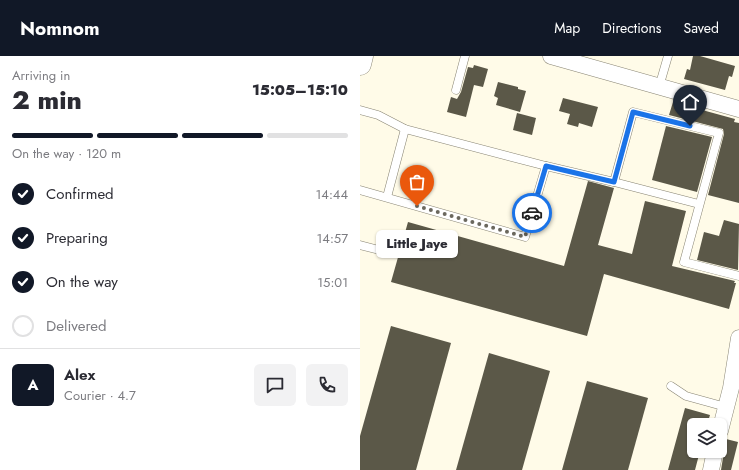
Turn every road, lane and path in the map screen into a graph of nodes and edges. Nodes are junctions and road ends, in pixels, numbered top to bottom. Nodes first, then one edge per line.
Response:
1 (362, 56) edge
2 (465, 56) edge
3 (668, 56) edge
4 (560, 57) edge
5 (360, 64) edge
6 (660, 87) junction
7 (456, 90) dead end
8 (360, 110) edge
9 (739, 110) edge
10 (405, 129) junction
11 (546, 166) junction
12 (614, 182) junction
13 (360, 190) edge
14 (387, 197) junction
15 (699, 204) junction
16 (360, 245) edge
17 (379, 250) dead end
18 (739, 276) edge
19 (738, 346) edge
20 (671, 386) dead end
21 (726, 407) junction
22 (723, 418) edge
23 (714, 458) edge
24 (711, 470) edge

1 - 5 main road
2 - 7 lane
3 - 6 lane
4 - 6 street
6 - 9 street
8 - 10 lane
10 - 11 lane
10 - 14 lane
11 - 12 lane
11 - 14 lane
12 - 15 lane
12 - 15 lane
13 - 14 lane
15 - 18 lane
16 - 17 lane
19 - 21 street
20 - 21 lane
21 - 22 street
23 - 24 street

